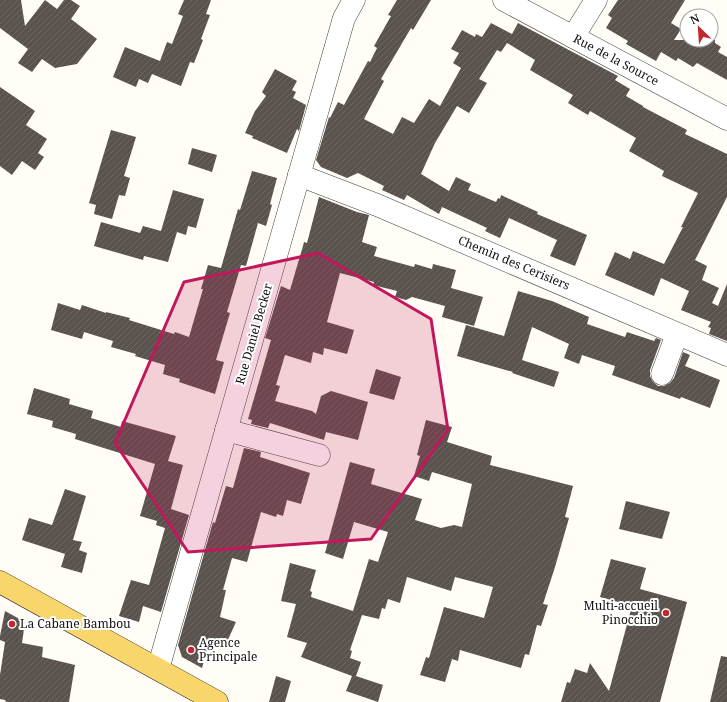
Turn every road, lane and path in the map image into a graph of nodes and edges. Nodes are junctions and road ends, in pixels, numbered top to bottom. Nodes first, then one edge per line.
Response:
1 (354, 0) edge
2 (504, 0) edge
3 (596, 0) edge
4 (573, 37) junction
5 (727, 119) edge
6 (299, 175) junction
7 (678, 334) junction
8 (727, 355) edge
9 (662, 374) dead end
10 (226, 430) junction
11 (318, 455) dead end
12 (0, 582) edge
13 (158, 669) junction
14 (217, 702) edge

1 - 6 street, Rue Daniel Becker
2 - 4 street, Rue de la Source
3 - 4 street
4 - 5 street, Rue de la Source
6 - 7 street, Chemin des Cerisiers
6 - 10 street, Rue Daniel Becker
7 - 8 street, Chemin des Cerisiers
7 - 9 street
10 - 11 street
10 - 13 street, Rue Daniel Becker
12 - 13 main road
13 - 14 main road

